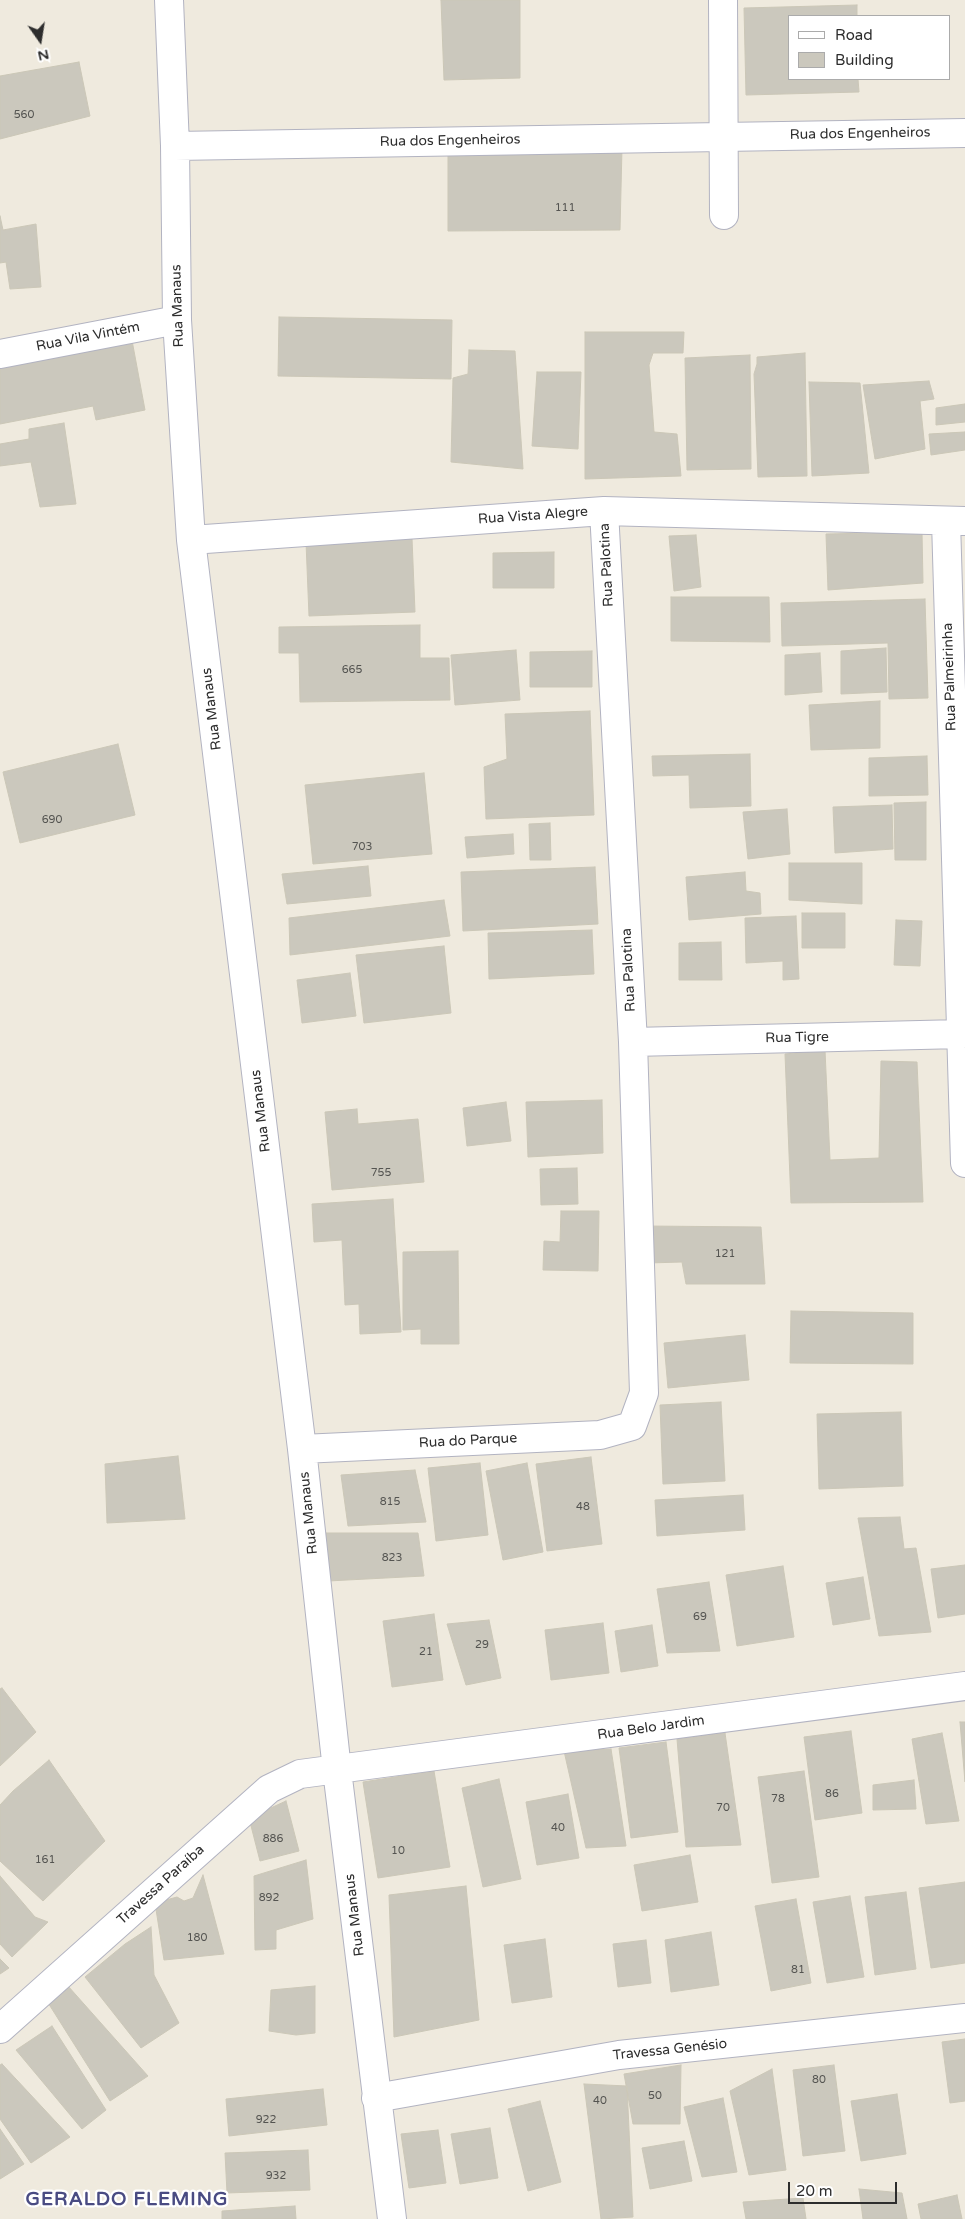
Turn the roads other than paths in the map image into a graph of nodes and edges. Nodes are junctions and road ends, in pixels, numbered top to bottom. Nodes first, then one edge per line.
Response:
1 (169, 0) edge
2 (723, 0) edge
3 (965, 133) edge
4 (724, 136) junction
5 (175, 146) junction
6 (724, 214) dead end
7 (177, 320) junction
8 (0, 354) edge
9 (604, 512) junction
10 (955, 521) edge
11 (191, 540) junction
12 (961, 1034) junction
13 (633, 1042) junction
14 (965, 1163) edge
15 (632, 1426) joint
16 (302, 1449) junction
17 (965, 1686) edge
18 (337, 1770) junction
19 (965, 2018) edge
20 (0, 2029) edge
21 (376, 2098) junction
22 (392, 2219) edge

1 - 5 street, Rua Manaus
2 - 4 street
3 - 4 street, Rua dos Engenheiros
4 - 5 street, Rua dos Engenheiros
4 - 6 street
5 - 7 street, Rua Manaus
7 - 8 street, Rua Vila Vintém
7 - 11 street, Rua Manaus
9 - 10 street, Rua Vista Alegre
9 - 11 street, Rua Vista Alegre
9 - 13 street, Rua Palotina
10 - 12 street, Rua Palmeirinha
11 - 16 street, Rua Manaus
12 - 13 street, Rua Tigre
12 - 14 street, Rua Palmeirinha
13 - 15 street, Rua Palotina
15 - 16 street, Rua do Parque
16 - 18 street, Rua Manaus
17 - 18 street, Rua Belo Jardim
18 - 20 street, Travessa Paraíba
18 - 21 street, Rua Manaus
19 - 21 street, Travessa Genésio
21 - 22 street, Rua Manaus

